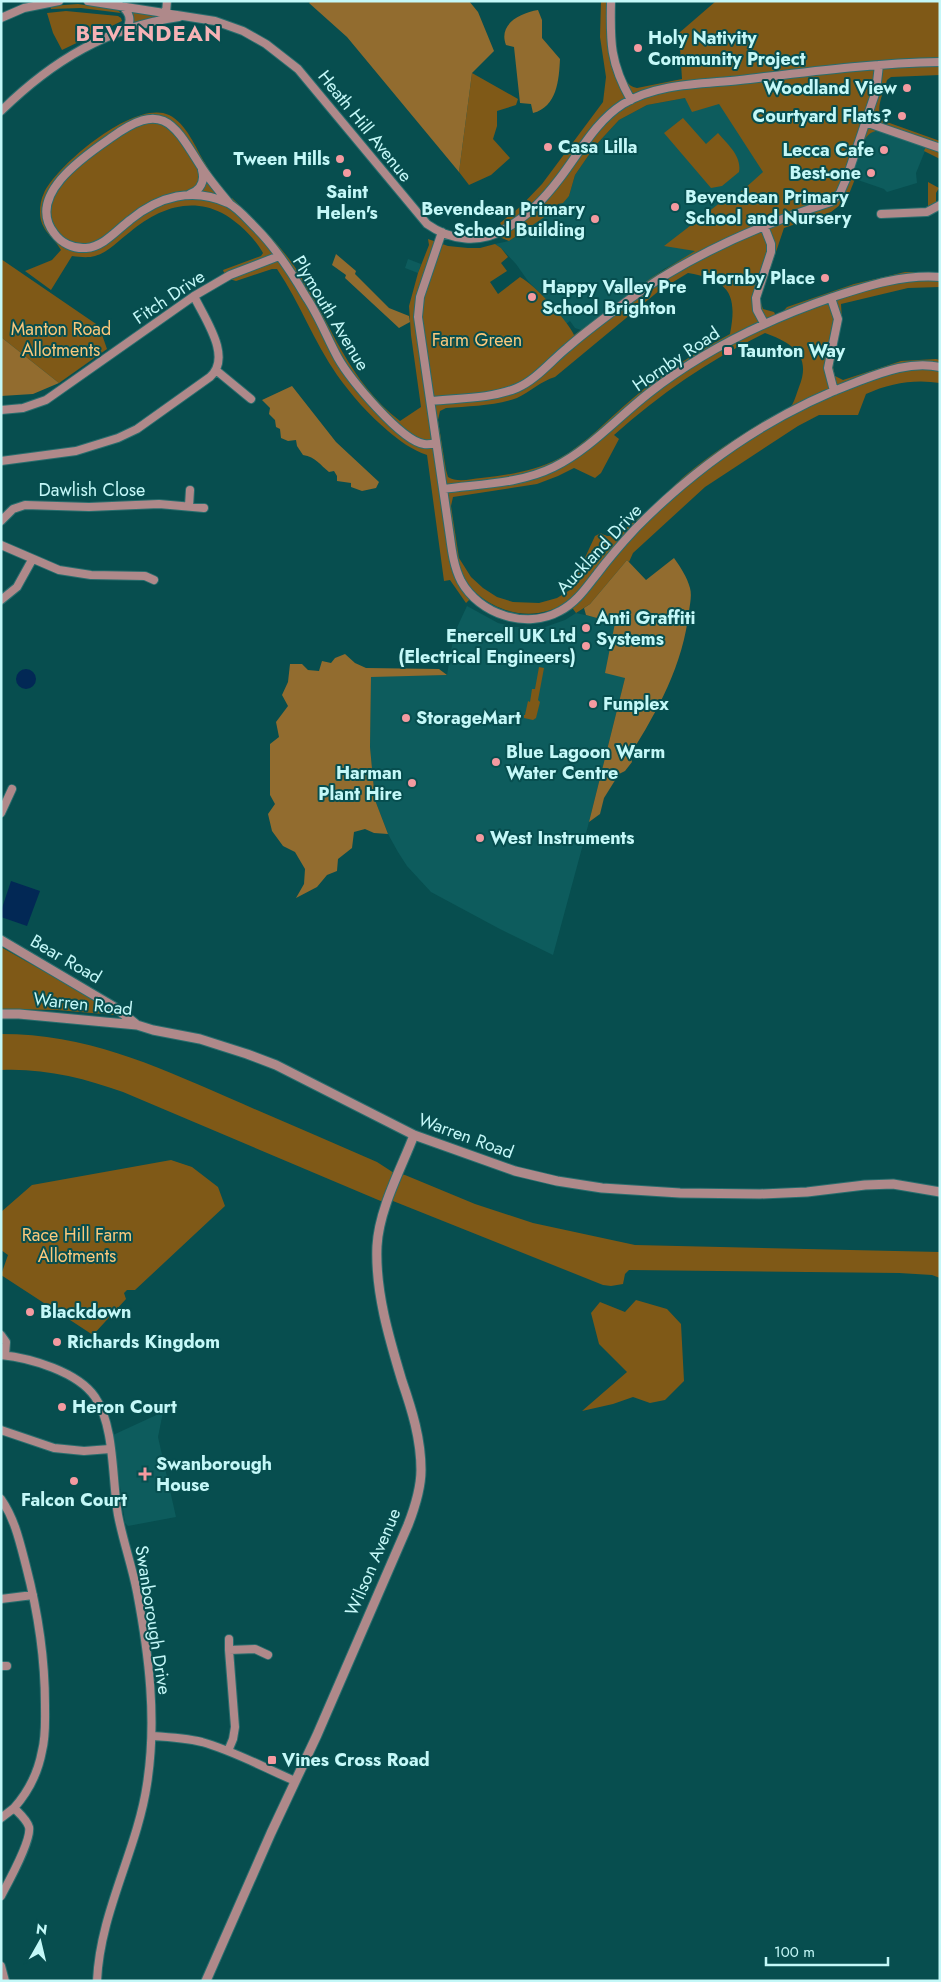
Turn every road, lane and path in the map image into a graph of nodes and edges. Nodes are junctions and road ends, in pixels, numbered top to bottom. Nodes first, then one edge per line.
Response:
1 (59, 1) edge
2 (88, 1) edge
3 (167, 1) edge
4 (611, 1) edge
5 (105, 2) edge
6 (121, 6) junction
7 (166, 13) junction
8 (186, 16) junction
9 (1, 18) edge
10 (126, 30) junction
11 (940, 62) edge
12 (879, 65) junction
13 (630, 100) junction
14 (1, 111) edge
15 (865, 122) junction
16 (940, 148) edge
17 (202, 168) junction
18 (187, 194) junction
19 (230, 204) junction
20 (940, 205) edge
21 (881, 214) dead end
22 (764, 226) junction
23 (442, 232) junction
24 (279, 256) junction
25 (940, 277) edge
26 (194, 296) junction
27 (831, 298) junction
28 (764, 323) junction
29 (940, 367) edge
30 (216, 371) junction
31 (834, 391) junction
32 (431, 401) junction
33 (239, 402) dead end
34 (1, 410) edge
35 (436, 443) junction
36 (1, 461) edge
37 (443, 489) junction
38 (190, 490) dead end
39 (189, 506) junction
40 (204, 508) dead end
41 (1, 521) edge
42 (1, 545) edge
43 (32, 560) junction
44 (154, 580) dead end
45 (1, 600) edge
46 (12, 789) dead end
47 (1, 813) edge
48 (1, 940) edge
49 (1, 1014) edge
50 (137, 1025) junction
51 (414, 1135) junction
52 (940, 1192) edge
53 (1, 1335) edge
54 (3, 1355) edge
55 (1, 1430) edge
56 (110, 1449) junction
57 (1, 1499) edge
58 (33, 1595) junction
59 (1, 1599) edge
60 (229, 1639) dead end
61 (229, 1650) junction
62 (268, 1655) dead end
63 (152, 1736) junction
64 (228, 1751) junction
65 (295, 1782) junction
66 (14, 1808) junction
67 (1, 1818) edge
68 (1, 1896) edge
69 (1, 1966) edge
70 (5, 1981) edge
71 (97, 1981) edge
72 (206, 1981) edge

1 - 9 street
2 - 5 street, Heath Hill Avenue
3 - 7 street
4 - 13 street
5 - 6 street, Heath Hill Avenue
6 - 7 street, Heath Hill Avenue
6 - 10 street
7 - 8 street, Heath Hill Avenue
8 - 10 street
8 - 23 street, Heath Hill Avenue
10 - 14 street
11 - 12 street, Heath Hill Avenue
12 - 13 street, Heath Hill Avenue
12 - 15 street
13 - 23 street, Heath Hill Avenue
15 - 16 street
15 - 22 street
17 - 18 street, Plymouth Avenue
17 - 18 street, Plymouth Avenue
17 - 19 street, Plymouth Avenue
18 - 19 street, Plymouth Avenue
19 - 24 street, Plymouth Avenue
20 - 21 street
22 - 28 street
22 - 32 street
23 - 32 street, Auckland Drive
24 - 26 street, Fitch Drive
24 - 35 street, Plymouth Avenue
25 - 27 street, Hornby Road
26 - 30 street
26 - 34 street, Fitch Drive
27 - 28 street, Hornby Road
27 - 31 street
28 - 37 street, Hornby Road
29 - 31 street, Auckland Drive
30 - 33 street
30 - 36 street
31 - 37 street, Auckland Drive
32 - 35 street, Auckland Drive
35 - 37 street, Auckland Drive
38 - 39 street
39 - 40 street, Dawlish Close
39 - 41 street, Dawlish Close
42 - 43 street
43 - 44 street
43 - 45 street
46 - 47 street
48 - 50 street, Bear Road
49 - 50 street, Warren Road
50 - 51 street, Warren Road
51 - 52 street, Warren Road
51 - 65 street, Wilson Avenue
53 - 54 street
54 - 56 street, Swanborough Drive
55 - 56 street
56 - 63 street, Swanborough Drive
57 - 58 street
58 - 59 street
58 - 66 street
60 - 61 street
61 - 62 street
61 - 64 street
63 - 64 street
63 - 71 street, Swanborough Drive
64 - 65 street
65 - 72 street, Wilson Avenue
66 - 67 street
66 - 68 street
69 - 70 street

